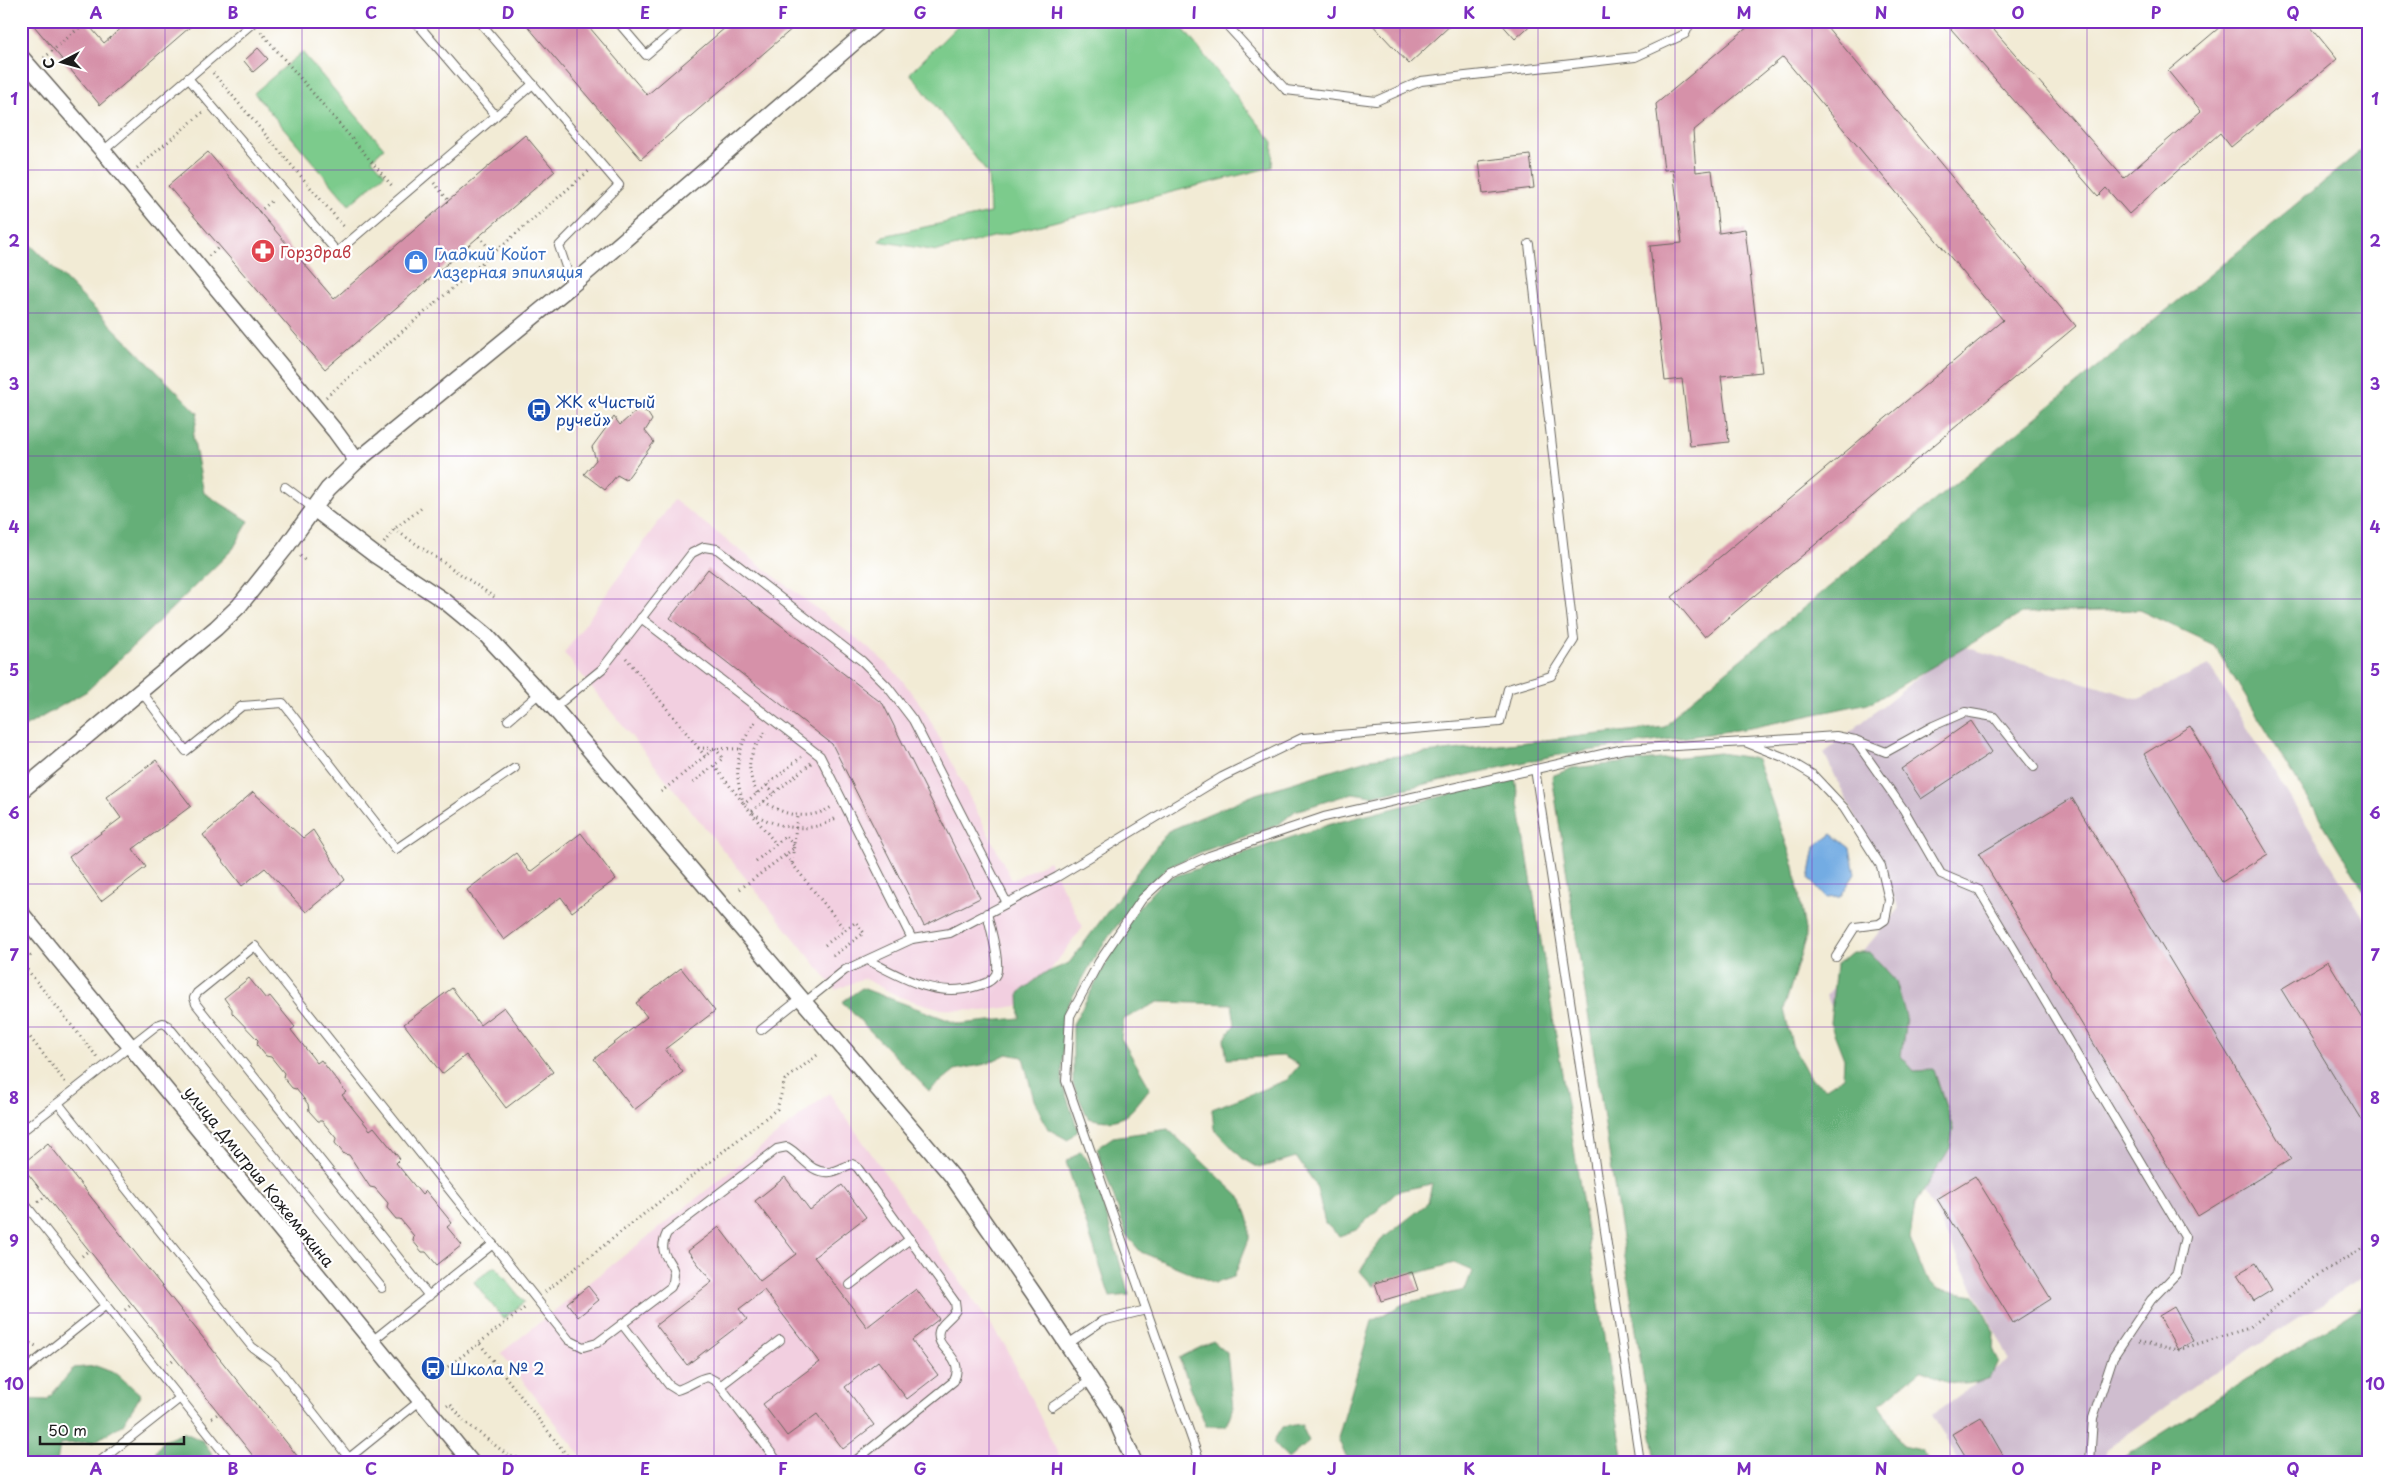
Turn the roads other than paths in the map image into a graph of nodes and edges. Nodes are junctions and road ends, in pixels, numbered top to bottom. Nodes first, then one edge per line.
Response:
1 (414, 21) edge
2 (479, 21) edge
3 (617, 21) edge
4 (686, 21) edge
5 (879, 21) edge
6 (1223, 21) edge
7 (1691, 21) edge
8 (254, 22) edge
9 (21, 58) edge
10 (188, 78) junction
11 (533, 84) junction
12 (496, 116) junction
13 (103, 151) junction
14 (1529, 244) dead end
15 (572, 286) junction
16 (356, 461) junction
17 (285, 487) dead end
18 (313, 508) junction
19 (641, 618) junction
20 (141, 691) junction
21 (540, 693) junction
22 (554, 708) junction
23 (508, 720) dead end
24 (1856, 740) junction
25 (1745, 742) junction
26 (2034, 767) dead end
27 (515, 768) dead end
28 (1535, 769) junction
29 (21, 791) edge
30 (1007, 903) junction
31 (21, 913) edge
32 (988, 914) junction
33 (912, 939) junction
34 (1836, 957) dead end
35 (868, 960) junction
36 (802, 1001) junction
37 (761, 1030) dead end
38 (130, 1046) junction
39 (58, 1103) junction
40 (21, 1132) edge
41 (21, 1199) edge
42 (910, 1239) junction
43 (493, 1244) junction
44 (850, 1285) dead end
45 (382, 1288) dead end
46 (428, 1296) junction
47 (106, 1305) junction
48 (1146, 1310) junction
49 (622, 1324) junction
50 (780, 1340) dead end
51 (372, 1341) junction
52 (1068, 1344) junction
53 (21, 1373) edge
54 (1091, 1380) junction
55 (720, 1386) junction
56 (180, 1398) junction
57 (421, 1400) junction
58 (1052, 1407) dead end
59 (347, 1460) edge
60 (1131, 1460) edge
61 (99, 1462) edge
62 (231, 1462) edge
63 (471, 1462) edge
64 (778, 1462) edge
65 (854, 1462) edge
66 (1200, 1462) edge
67 (1640, 1462) edge
68 (2090, 1462) edge

1 - 12 lane
2 - 11 lane
3 - 4 lane
5 - 15 street
6 - 7 lane
8 - 10 lane
9 - 13 street
10 - 12 lane
10 - 13 lane
11 - 12 lane
11 - 15 lane
13 - 16 street
14 - 30 lane
15 - 16 street
16 - 18 street
17 - 18 lane
18 - 20 street
18 - 21 street
19 - 22 lane
19 - 30 lane
19 - 33 lane
20 - 27 lane
20 - 29 street
21 - 22 street
21 - 23 lane
22 - 36 street
24 - 25 lane
24 - 26 lane
24 - 68 lane
25 - 28 lane
25 - 34 lane
28 - 48 lane
28 - 67 lane
30 - 32 lane
31 - 38 street, улица Дмитрия Кожемякина
32 - 33 lane
32 - 35 lane
33 - 35 lane
35 - 36 lane
36 - 37 lane
36 - 52 street
38 - 39 lane
38 - 45 lane
38 - 51 street, улица Дмитрия Кожемякина
39 - 40 lane
39 - 59 lane
41 - 47 lane
42 - 44 lane
42 - 49 lane
42 - 65 lane
43 - 46 lane
43 - 46 lane
43 - 49 lane
46 - 51 lane
47 - 53 lane
47 - 56 lane
48 - 52 lane
48 - 66 lane
49 - 55 lane
50 - 55 lane
51 - 57 street, улица Дмитрия Кожемякина
52 - 54 street
54 - 58 lane
54 - 60 street
55 - 64 lane
56 - 61 lane
56 - 62 lane
57 - 59 lane
57 - 63 street, улица Дмитрия Кожемякина

